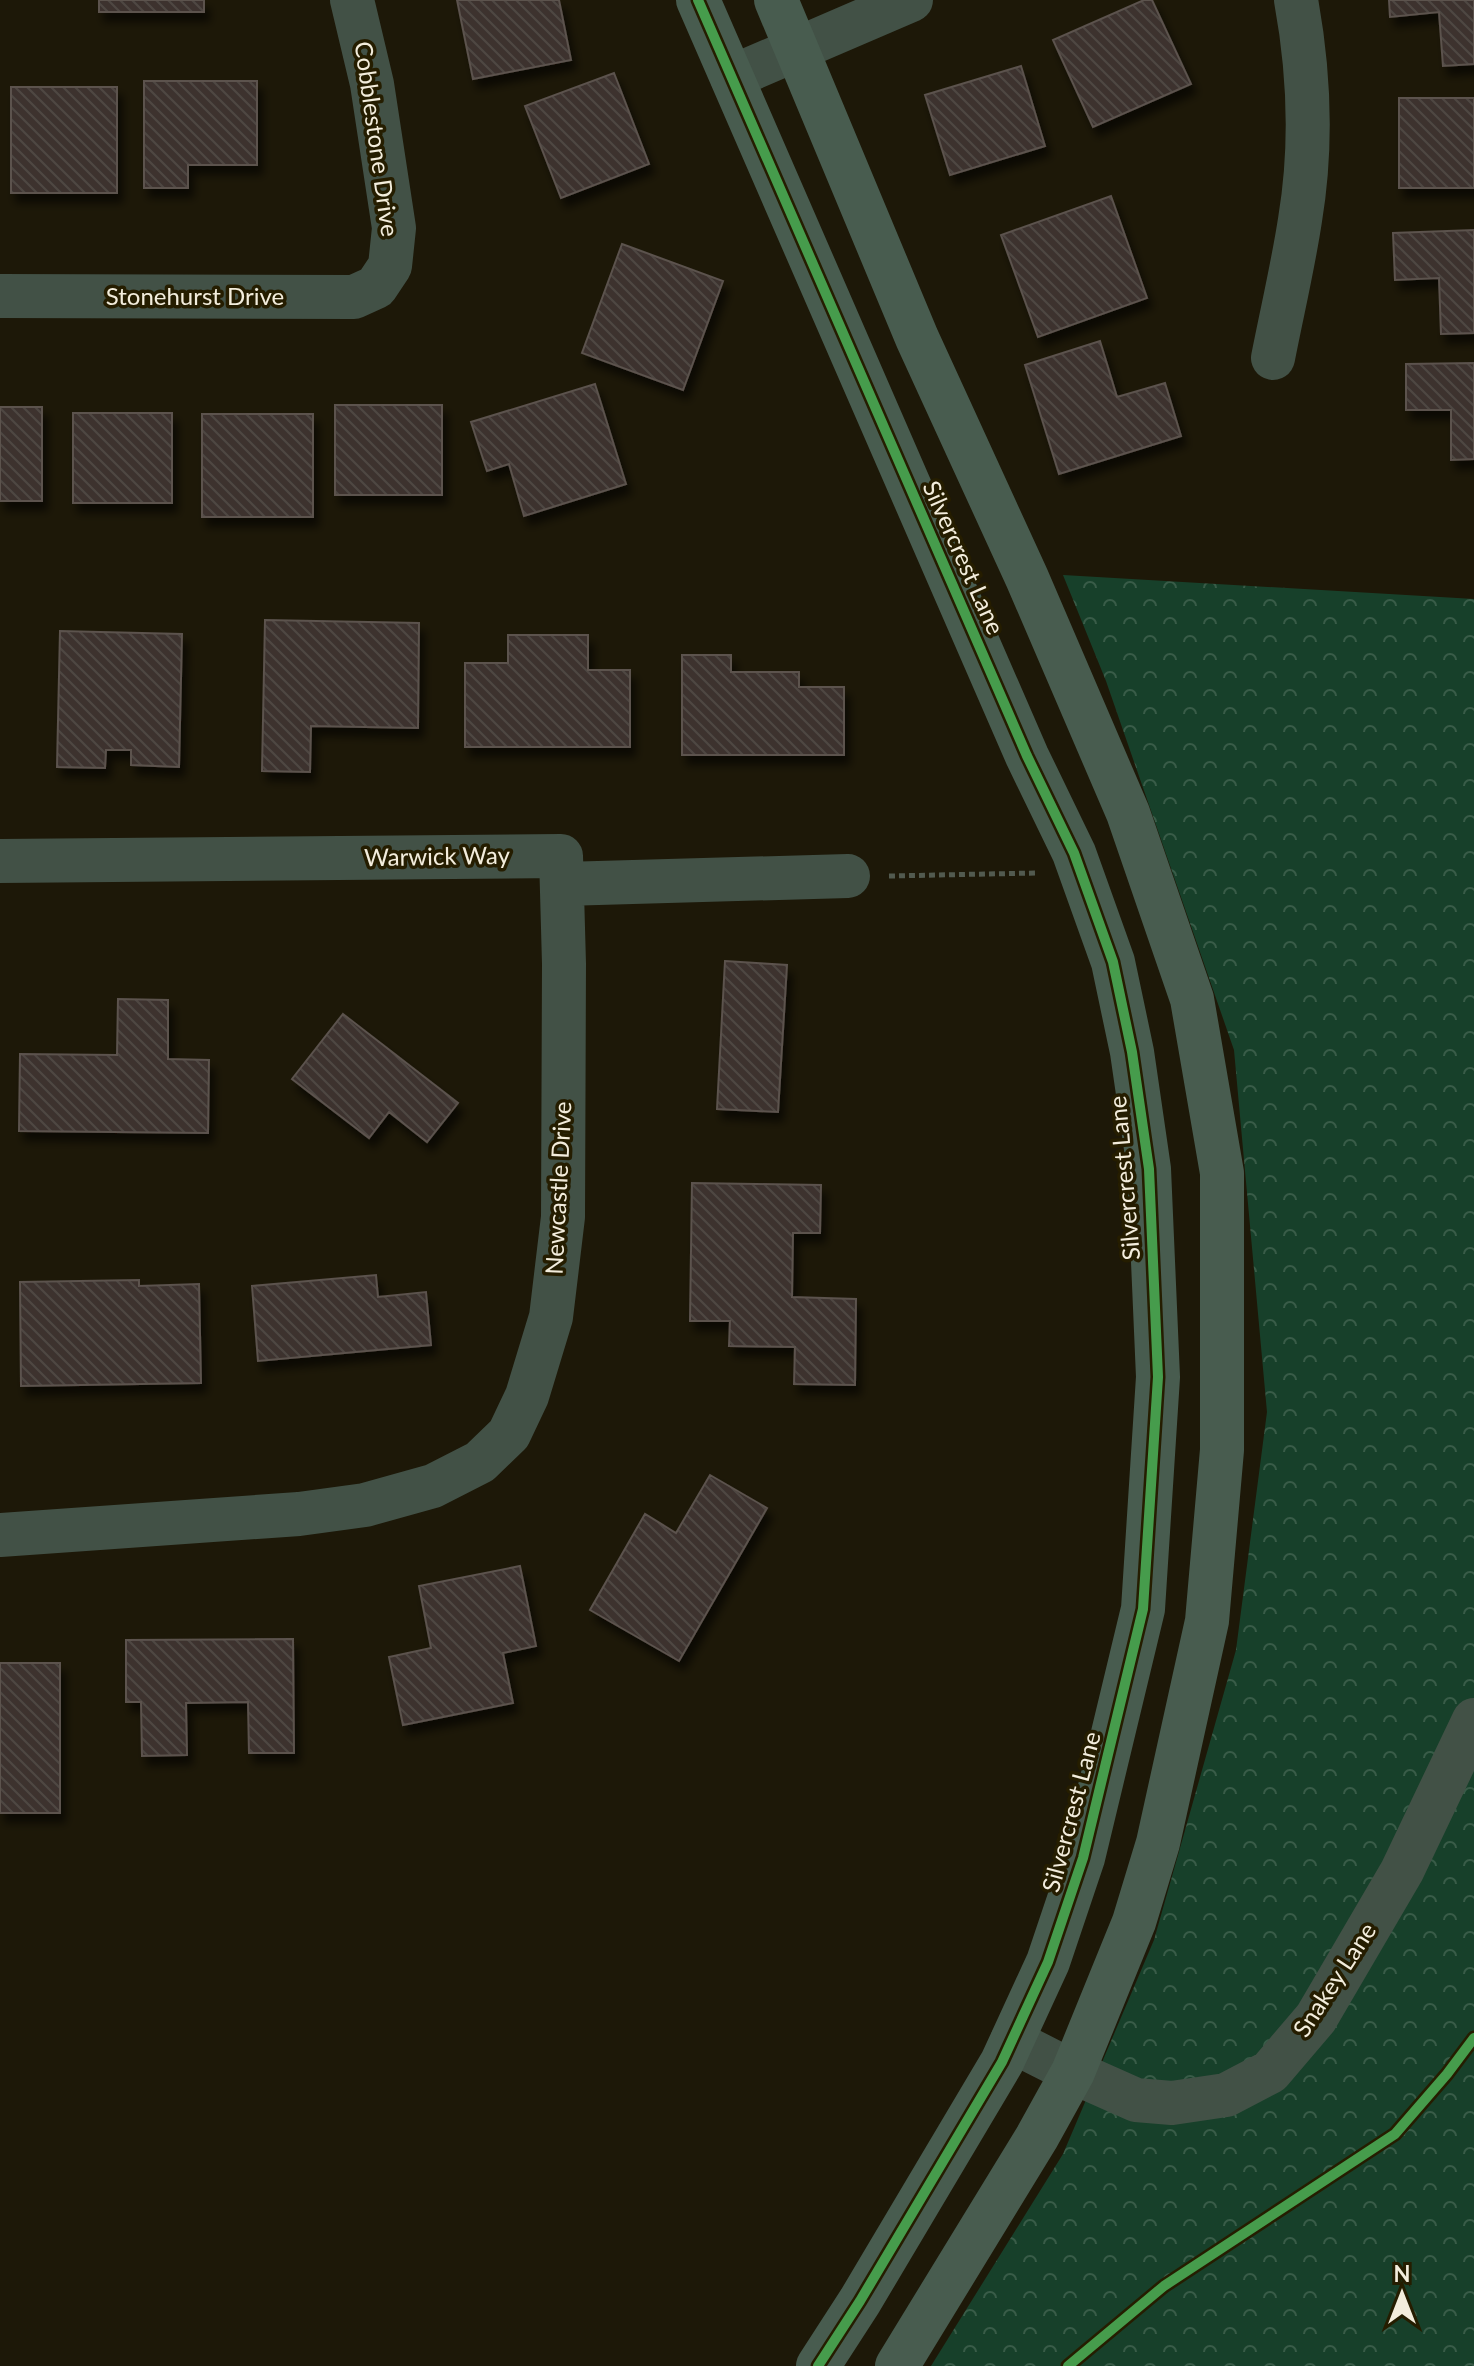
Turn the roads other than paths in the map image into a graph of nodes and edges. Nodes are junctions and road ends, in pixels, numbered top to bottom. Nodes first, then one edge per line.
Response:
1 (352, 0) edge
2 (698, 0) edge
3 (776, 0) edge
4 (911, 0) edge
5 (1296, 0) edge
6 (796, 49) junction
7 (732, 77) junction
8 (383, 276) joint
9 (0, 296) edge
10 (1273, 358) dead end
11 (0, 861) edge
12 (848, 876) road end
13 (563, 884) junction
14 (0, 1535) edge
15 (1474, 1720) edge
16 (1012, 2041) junction
17 (1073, 2072) junction
18 (818, 2366) edge
19 (897, 2366) edge

1 - 8 street, Cobblestone Drive
2 - 7 street, Silvercrest Lane
3 - 6 street, Silvercrest Lane
4 - 6 street
5 - 10 street
6 - 7 street
6 - 17 street, Silvercrest Lane
7 - 16 street, Silvercrest Lane
8 - 9 street, Stonehurst Drive
11 - 13 street, Warwick Way
12 - 13 street
13 - 14 street, Newcastle Drive
15 - 17 street, Snakey Lane
16 - 17 street, Snakey Lane
16 - 18 street, Silvercrest Lane
17 - 19 street, Silvercrest Lane

